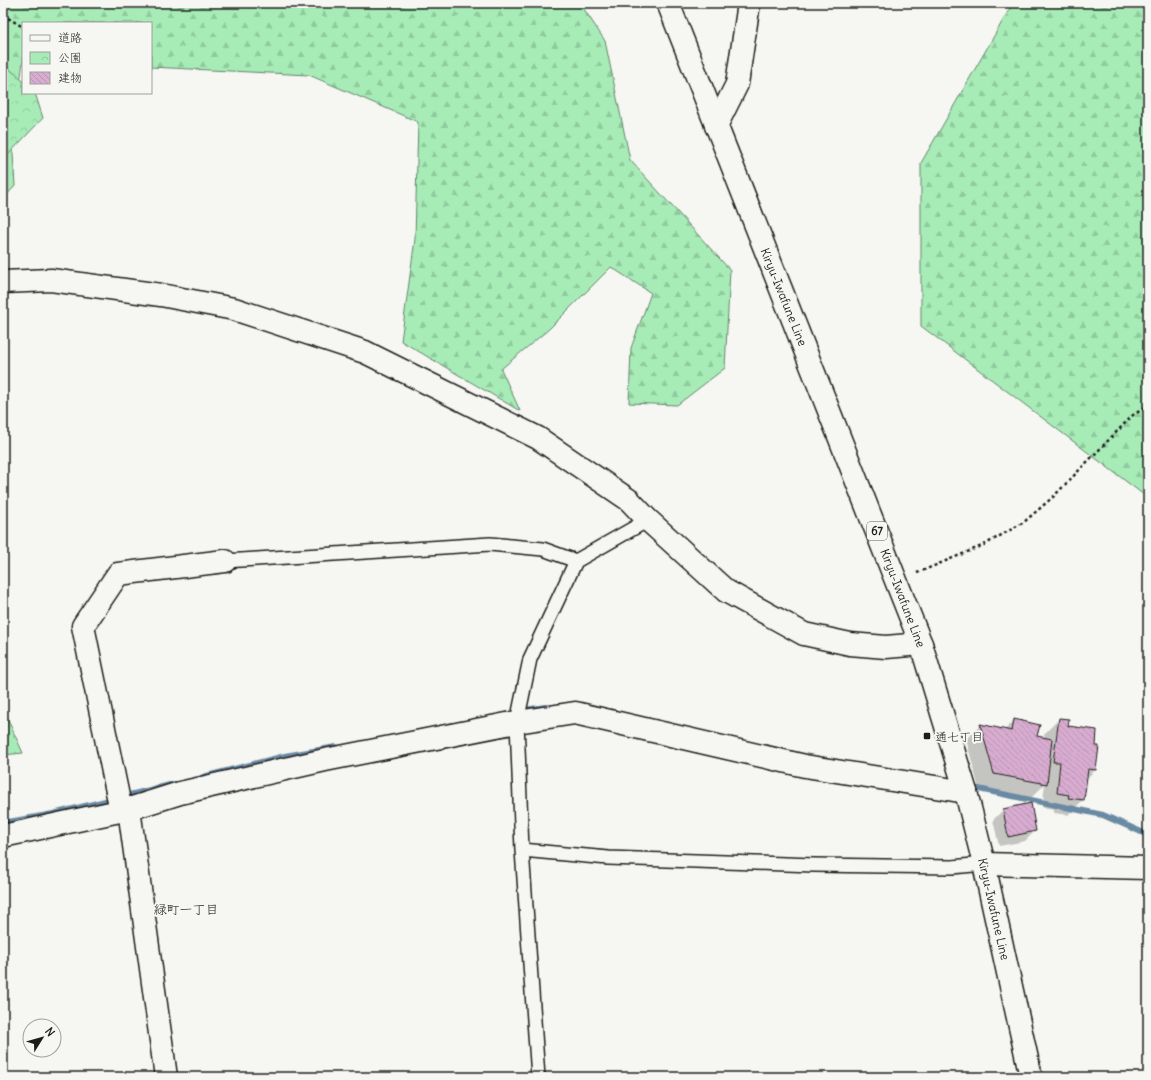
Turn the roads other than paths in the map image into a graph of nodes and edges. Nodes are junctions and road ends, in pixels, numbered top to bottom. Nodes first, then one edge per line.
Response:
1 (668, 3) edge
2 (749, 3) edge
3 (716, 126) junction
4 (3, 282) edge
5 (648, 520) junction
6 (576, 561) junction
7 (225, 562) joint
8 (921, 644) junction
9 (517, 722) junction
10 (966, 792) junction
11 (122, 803) junction
12 (3, 836) edge
13 (522, 850) junction
14 (984, 864) junction
15 (1148, 868) edge
16 (166, 1077) edge
17 (538, 1077) edge
18 (1031, 1077) edge

1 - 3 street, Kiryu-Iwafune Line / 67
2 - 3 street
3 - 8 street, Kiryu-Iwafune Line / 67
4 - 5 street
5 - 6 lane
5 - 8 street
6 - 7 lane
6 - 9 lane
7 - 11 street
8 - 10 street, Kiryu-Iwafune Line / 67
9 - 10 street
9 - 11 street
9 - 13 lane
10 - 14 street, Kiryu-Iwafune Line / 67
11 - 12 street
11 - 16 street
13 - 14 lane
13 - 17 lane
14 - 15 street
14 - 18 street, Kiryu-Iwafune Line / 67

